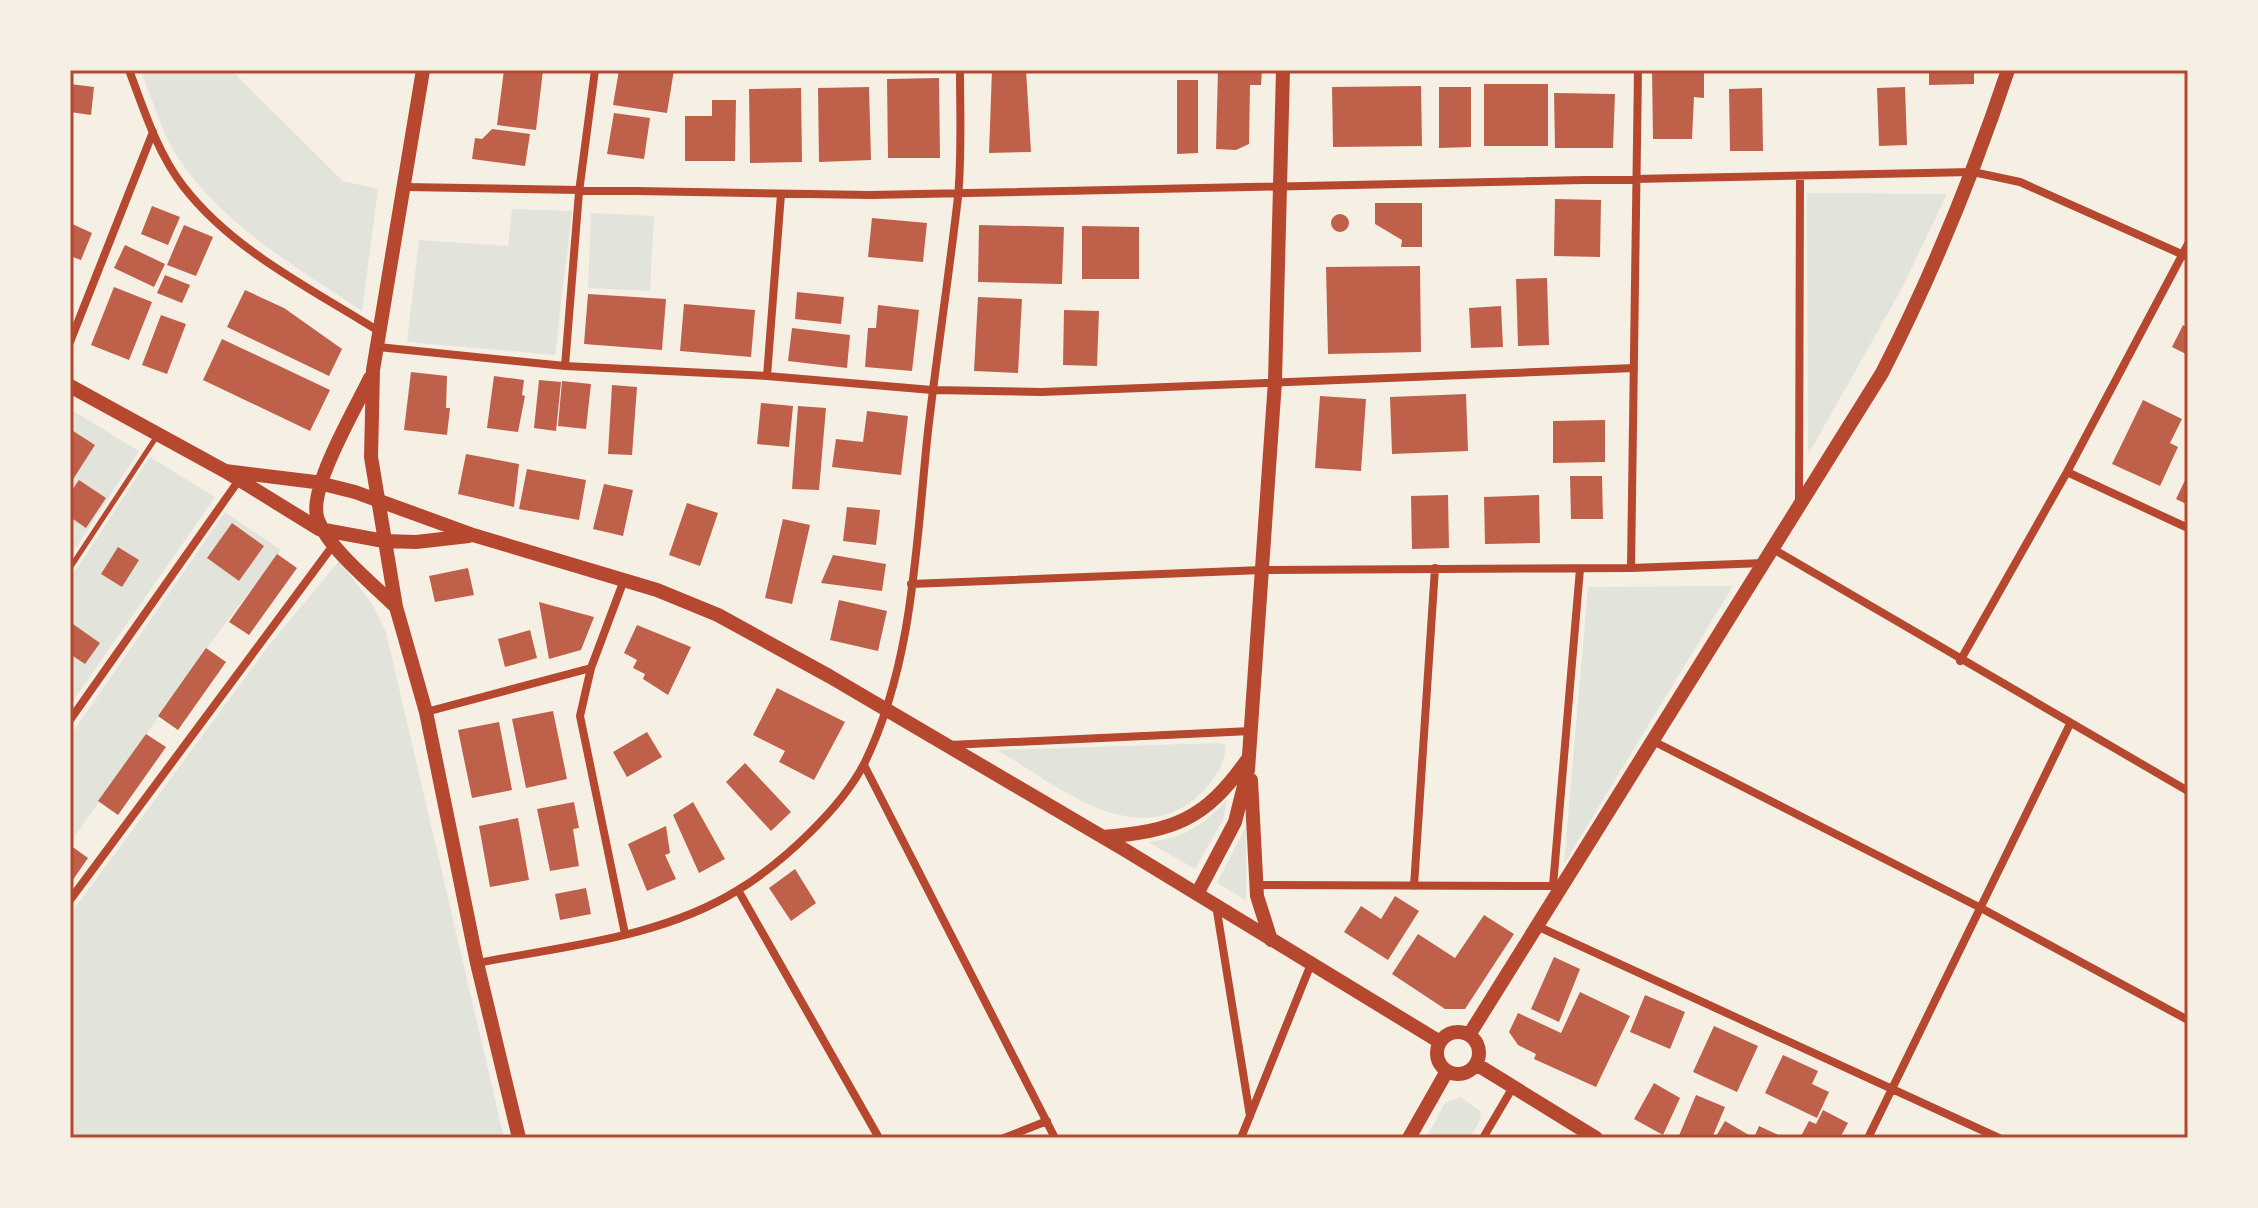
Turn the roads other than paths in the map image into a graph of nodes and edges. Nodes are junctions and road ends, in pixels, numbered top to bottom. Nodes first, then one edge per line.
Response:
1 (129, 70) edge
2 (423, 70) edge
3 (595, 70) edge
4 (960, 70) edge
5 (1283, 70) edge
6 (1638, 70) edge
7 (2008, 70) edge
8 (153, 132) junction
9 (1973, 172) junction
10 (1800, 177) junction
11 (1639, 178) junction
12 (1282, 186) junction
13 (405, 187) junction
14 (579, 192) junction
15 (781, 194) junction
16 (958, 194) junction
17 (2188, 244) edge
18 (2185, 256) edge
19 (379, 339) junction
20 (70, 342) edge
21 (565, 366) junction
22 (1634, 368) junction
23 (373, 370) junction
24 (767, 376) junction
25 (1275, 381) junction
26 (70, 386) edge
27 (932, 390) junction
28 (157, 435) junction
29 (225, 471) junction
30 (2067, 472) junction
31 (239, 480) junction
32 (321, 484) junction
33 (376, 498) junction
34 (1799, 510) junction
35 (2188, 528) edge
36 (324, 530) junction
37 (473, 535) junction
38 (384, 541) junction
39 (334, 543) junction
40 (1773, 549) junction
41 (1764, 563) junction
42 (70, 568) edge
43 (1435, 568) junction
44 (1631, 568) junction
45 (1580, 569) junction
46 (1262, 570) junction
47 (624, 579) junction
48 (911, 584) junction
49 (396, 607) junction
50 (1960, 661) junction
51 (591, 668) junction
52 (888, 710) junction
53 (426, 712) junction
54 (70, 720) edge
55 (2070, 724) junction
56 (1252, 731) junction
57 (1655, 742) junction
58 (948, 745) junction
59 (1249, 756) junction
60 (864, 765) junction
61 (2188, 791) edge
62 (1103, 837) junction
63 (1255, 885) junction
64 (1559, 885) junction
65 (1414, 886) junction
66 (738, 890) junction
67 (1197, 894) junction
68 (70, 900) edge
69 (1216, 905) junction
70 (1979, 907) junction
71 (1539, 927) junction
72 (625, 934) junction
73 (1271, 940) junction
74 (477, 963) junction
75 (1311, 964) junction
76 (2188, 1020) edge
77 (1469, 1035) junction
78 (1440, 1042) junction
79 (1476, 1064) junction
80 (1447, 1071) junction
81 (1513, 1087) junction
82 (1892, 1087) junction
83 (1250, 1116) junction
84 (1047, 1121) junction
85 (519, 1138) edge
86 (879, 1138) edge
87 (1004, 1138) edge
88 (1055, 1138) edge
89 (1241, 1138) edge
90 (1409, 1138) edge
91 (1483, 1138) edge
92 (1596, 1138) edge
93 (1868, 1138) edge
94 (1999, 1138) edge

1 - 8 street
2 - 13 street
3 - 14 street
4 - 16 street
5 - 12 street
6 - 11 street
7 - 9 street
8 - 19 street
8 - 20 street
9 - 10 street
9 - 18 street
9 - 34 street
10 - 11 street
10 - 34 street
11 - 12 street
11 - 22 street
12 - 16 street
12 - 25 street
13 - 14 street
13 - 19 street
14 - 15 street
14 - 21 street
15 - 16 street
15 - 24 street
16 - 27 street
17 - 18 street
18 - 30 street
19 - 21 street
19 - 23 street
21 - 24 street
22 - 25 street
22 - 44 street
23 - 32 street
23 - 33 street
24 - 27 street
25 - 27 street
25 - 46 street
26 - 28 street
27 - 48 street
28 - 29 street
28 - 42 lane
29 - 31 street
29 - 32 street
30 - 35 street
30 - 50 street
31 - 36 street
31 - 54 street
32 - 33 street
32 - 36 street
33 - 37 street
33 - 38 street
34 - 40 street
36 - 38 street
36 - 39 street
37 - 38 street
37 - 47 street
38 - 49 street
39 - 49 street
39 - 68 street
40 - 41 street
40 - 50 street
41 - 44 street
41 - 57 street
43 - 45 street
43 - 46 street
43 - 65 street
44 - 45 street
45 - 64 street
46 - 48 street
46 - 56 street
47 - 51 street
47 - 52 street
48 - 52 street
49 - 53 street
50 - 55 street
51 - 53 street
51 - 72 street
52 - 58 street
52 - 60 street
53 - 74 street
55 - 61 street
55 - 70 street
56 - 58 street
56 - 59 street
57 - 64 street
57 - 70 street
58 - 62 street
59 - 62 street
59 - 63 street
59 - 67 street
60 - 66 street
60 - 84 street
62 - 67 street
63 - 65 street
63 - 73 street
64 - 65 street
64 - 71 street
66 - 72 street
66 - 86 street
67 - 69 street
69 - 73 street
69 - 83 street
70 - 76 street
70 - 82 street
71 - 77 street
71 - 82 street
72 - 74 street
73 - 75 street
74 - 85 street
75 - 78 street
75 - 83 street
77 - 78 street
77 - 79 street
78 - 80 street
79 - 80 street
79 - 81 street
80 - 90 street
81 - 91 street
81 - 92 street
82 - 93 street
82 - 94 street
83 - 89 street
84 - 87 street
84 - 88 street

